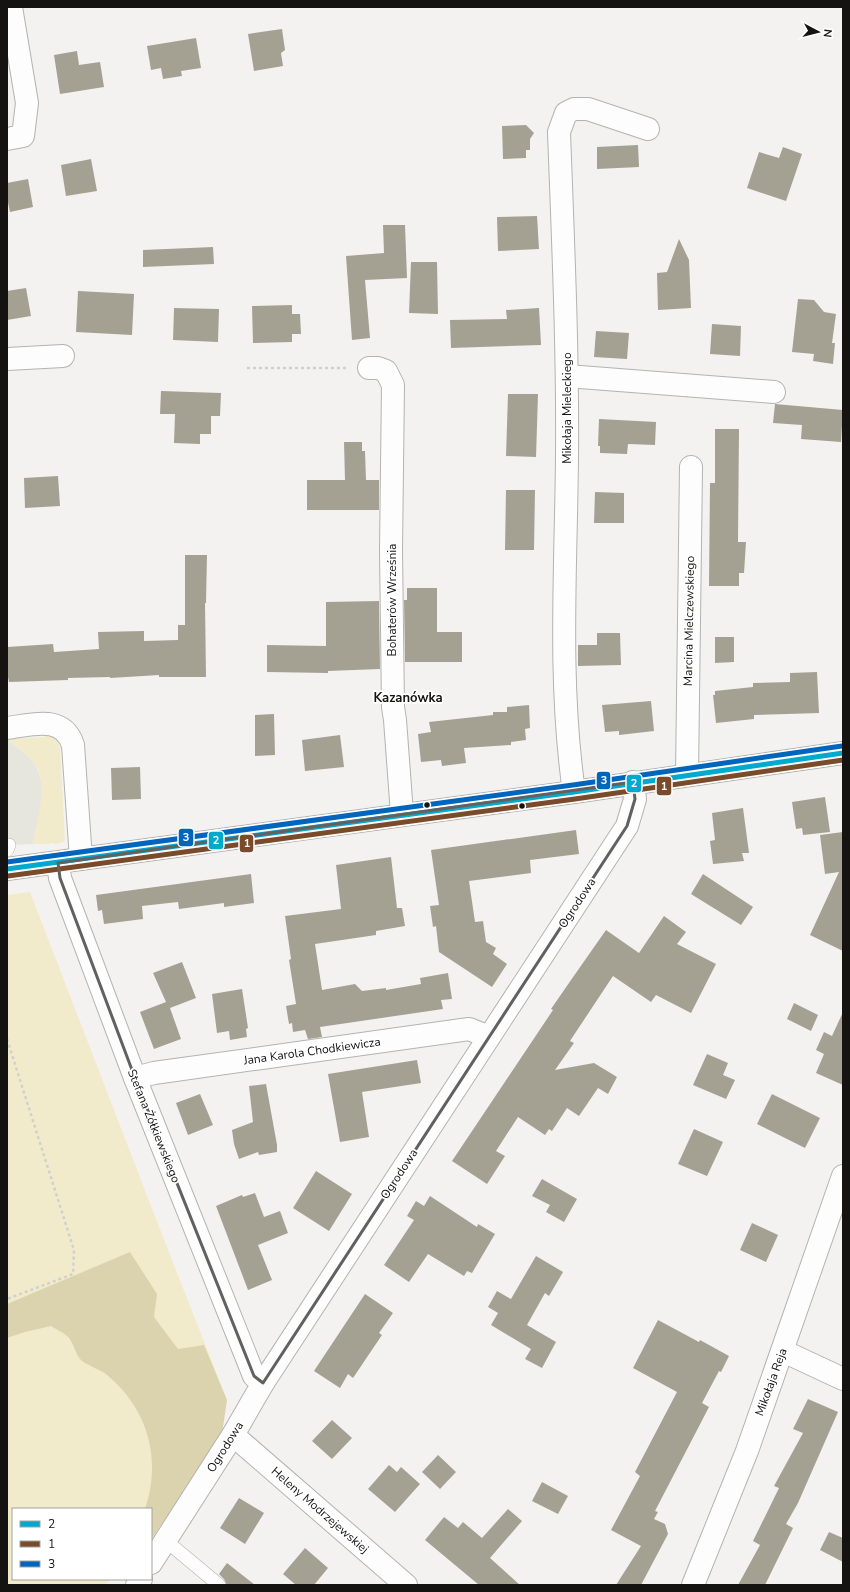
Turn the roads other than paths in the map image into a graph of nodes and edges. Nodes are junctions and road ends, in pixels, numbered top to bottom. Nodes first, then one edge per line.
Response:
1 (11, 7) edge
2 (648, 129) dead end
3 (15, 137) edge
4 (63, 356) dead end
5 (7, 359) edge
6 (369, 368) road end
7 (567, 376) junction
8 (774, 392) dead end
9 (691, 467) dead end
10 (7, 728) edge
11 (843, 753) edge
12 (687, 775) junction
13 (633, 782) junction
14 (574, 792) junction
15 (402, 814) junction
16 (8, 858) edge
17 (81, 859) junction
18 (58, 862) junction
19 (489, 1037) junction
20 (135, 1078) junction
21 (843, 1176) edge
22 (783, 1351) junction
23 (843, 1380) edge
24 (263, 1383) junction
25 (233, 1435) junction
26 (165, 1540) junction
27 (152, 1561) edge
28 (219, 1585) edge
29 (406, 1585) edge
30 (693, 1585) edge

1 - 3 street
2 - 7 street, Mikołaja Mieleckiego
4 - 5 street
6 - 15 street, Bohaterów Września
7 - 8 street
7 - 14 street, Mikołaja Mieleckiego
9 - 12 street, Marcina Mielczewskiego
10 - 17 street
11 - 12 street
12 - 13 street
13 - 14 street
13 - 19 street, Ogrodowa
14 - 15 street
15 - 17 street
16 - 18 street
17 - 18 street
18 - 20 street, Stefana Żółkiewskiego
19 - 20 street, Jana Karola Chodkiewicza
19 - 24 street, Ogrodowa
20 - 24 street, Stefana Żółkiewskiego
21 - 22 street, Mikołaja Reja
22 - 23 street
22 - 30 street, Mikołaja Reja
24 - 25 street, Ogrodowa
25 - 26 street, Ogrodowa
25 - 29 street, Heleny Modrzejewskiej
26 - 27 street, Ogrodowa
26 - 28 lane

